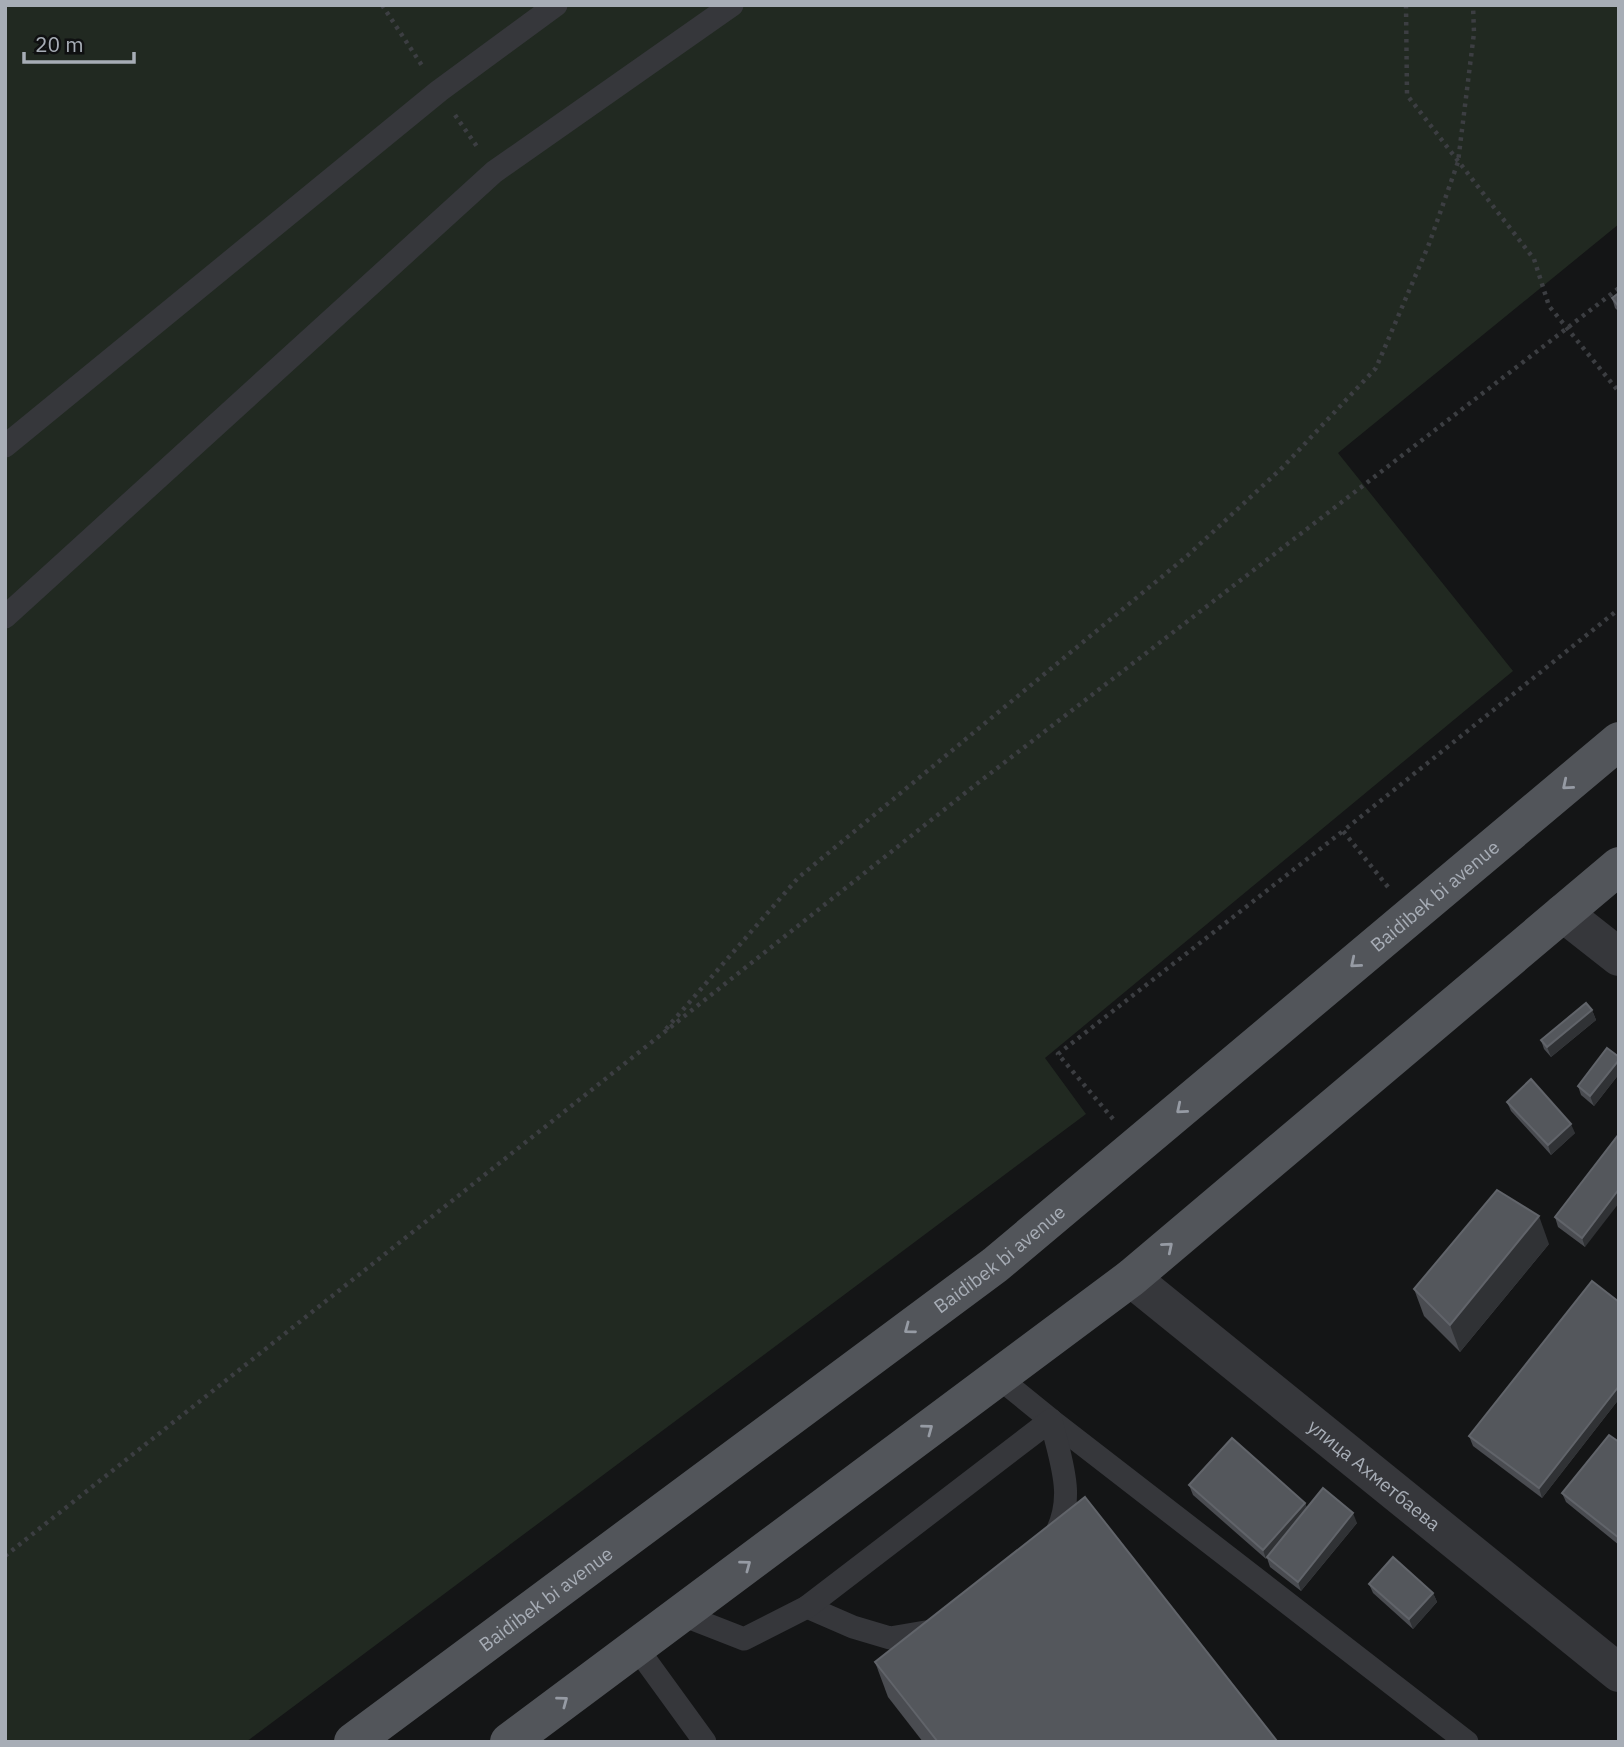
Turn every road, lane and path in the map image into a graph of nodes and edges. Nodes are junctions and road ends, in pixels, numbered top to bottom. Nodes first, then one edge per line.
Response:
1 (555, 5) edge
2 (732, 5) edge
3 (1406, 5) edge
4 (1473, 5) edge
5 (1458, 162) junction
6 (1619, 288) edge
7 (1566, 328) junction
8 (1619, 392) edge
9 (5, 446) edge
10 (1619, 609) edge
11 (5, 617) edge
12 (1619, 741) edge
13 (1343, 831) junction
14 (1619, 866) edge
15 (1563, 913) junction
16 (1411, 915) junction
17 (1619, 957) edge
18 (659, 1037) junction
19 (1136, 1146) junction
20 (1131, 1278) junction
21 (998, 1377) junction
22 (1051, 1420) junction
23 (5, 1556) edge
24 (1043, 1556) edge
25 (807, 1607) junction
26 (680, 1614) junction
27 (955, 1620) edge
28 (636, 1647) junction
29 (1619, 1672) edge
30 (353, 1742) edge
31 (509, 1742) edge
32 (705, 1742) edge
33 (1467, 1742) edge

1 - 9 lane
2 - 11 lane
3 - 5 path
4 - 5 path
5 - 7 path
5 - 18 path
6 - 7 path
7 - 8 path
7 - 18 path
10 - 13 path
12 -> 16 main road, Baidibek bi avenue
13 - 16 path
13 - 19 path
14 - 15 main road
15 - 17 street
20 -> 15 main road
16 -> 19 main road, Baidibek bi avenue
18 - 23 path
19 -> 30 main road, Baidibek bi avenue
20 - 21 main road
20 - 29 street, улица Ахметбаева
21 - 22 lane
26 -> 21 main road
22 - 24 lane
22 - 25 lane
22 - 33 lane
25 - 26 lane
25 - 27 lane
26 - 28 main road
31 -> 28 main road
28 - 32 lane

